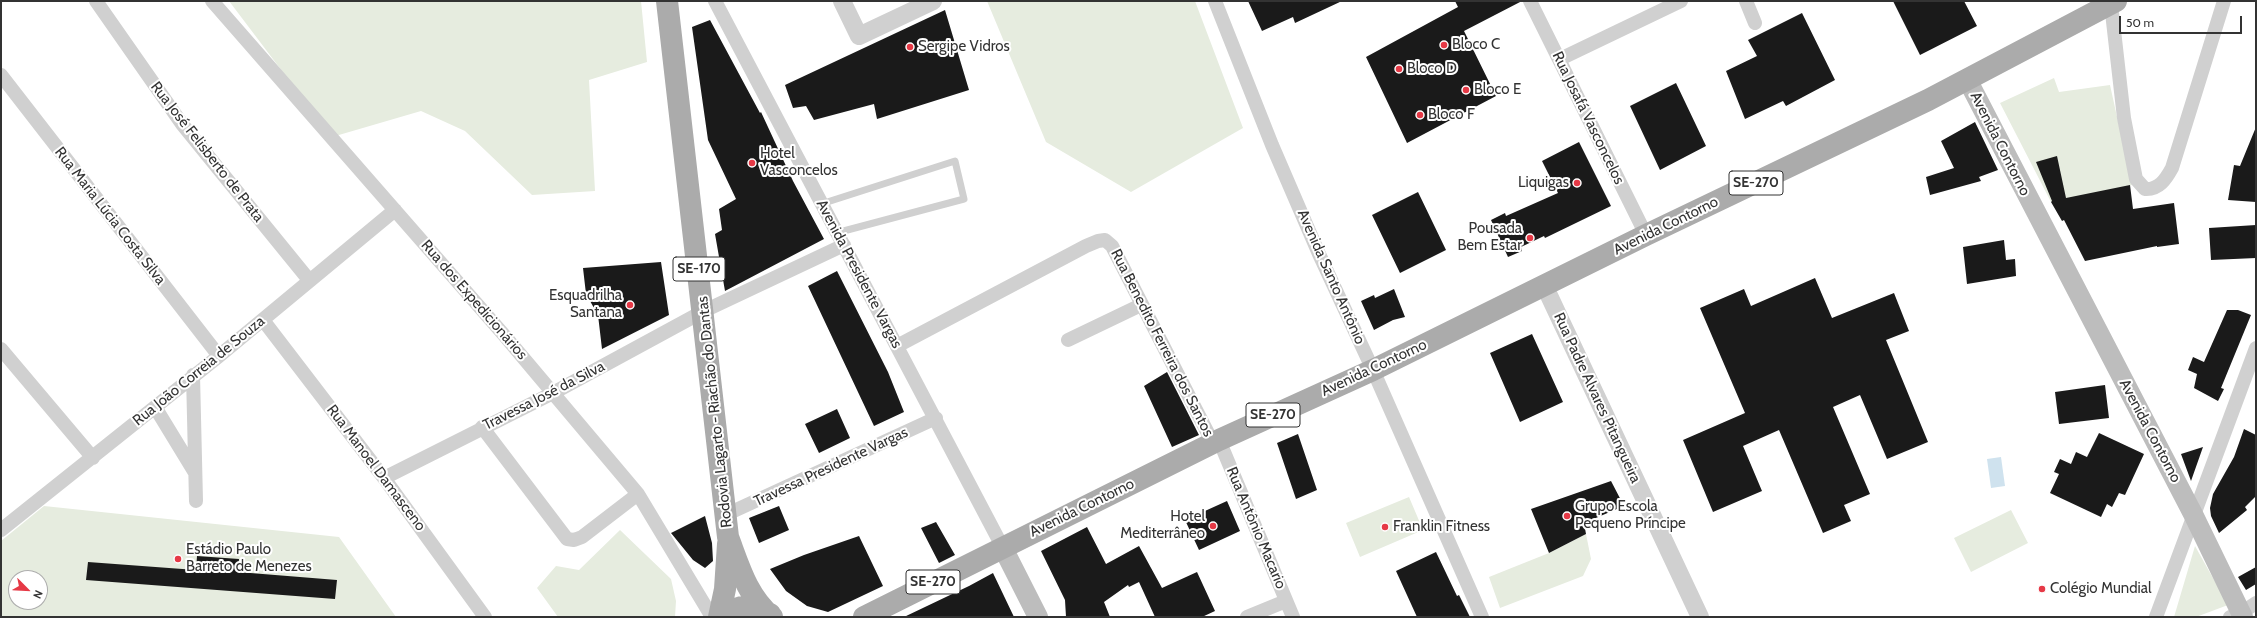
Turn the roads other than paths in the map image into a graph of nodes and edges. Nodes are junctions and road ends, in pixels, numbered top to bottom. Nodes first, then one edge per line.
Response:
1 (96, 1) edge
2 (212, 1) edge
3 (667, 1) edge
4 (715, 1) edge
5 (842, 1) edge
6 (932, 1) edge
7 (1215, 1) edge
8 (1530, 1) edge
9 (1681, 1) edge
10 (1746, 1) edge
11 (2224, 1) edge
12 (2113, 2) edge
13 (1756, 23) dead end
14 (1560, 59) junction
15 (1, 75) edge
16 (1967, 79) junction
17 (821, 204) junction
18 (395, 210) junction
19 (836, 232) junction
20 (1646, 235) junction
21 (844, 246) junction
22 (309, 280) junction
23 (1545, 287) junction
24 (1141, 305) junction
25 (704, 311) junction
26 (263, 320) junction
27 (1068, 340) dead end
28 (898, 346) junction
29 (2256, 348) edge
30 (1, 349) edge
31 (219, 356) junction
32 (1373, 370) junction
33 (193, 375) junction
34 (553, 393) junction
35 (155, 407) junction
36 (936, 418) junction
37 (482, 427) junction
38 (1216, 441) junction
39 (93, 458) junction
40 (194, 471) junction
41 (384, 478) junction
42 (638, 494) junction
43 (196, 501) dead end
44 (2193, 514) junction
45 (725, 515) junction
46 (1, 530) edge
47 (728, 537) junction
48 (1003, 548) junction
49 (1286, 601) junction
50 (2243, 613) edge
51 (770, 615) edge
52 (485, 617) edge
53 (712, 617) edge
54 (719, 617) edge
55 (724, 617) edge
56 (864, 617) edge
57 (1038, 617) edge
58 (1247, 617) edge
59 (1293, 617) edge
60 (1482, 617) edge
61 (1700, 617) edge
62 (2156, 617) edge

1 - 22 street, Rua José Felisberto de Prata
2 - 18 street, Rua dos Expedicionários
3 - 25 main road, Rodovia Lagarto - Riachão do Dantas / SE-170
4 - 17 street, Avenida Presidente Vargas
5 - 6 street
7 - 32 street, Avenida Santo Antônio
8 - 14 street, Rua Josafá Vasconcelos
9 - 14 street
10 - 13 street
11 - 12 street
12 - 16 main road, SE-270
14 - 20 street, Rua Josafá Vasconcelos
15 - 31 street, Rua Maria Lúcia Costa Silva
16 - 20 main road, Avenida Contorno / SE-270
16 - 44 main road, Avenida Contorno
17 - 19 street, Avenida Presidente Vargas
17 - 19 lane
18 - 22 street, Rua João Correia de Souza
18 - 34 street, Rua dos Expedicionários
19 - 21 street, Avenida Presidente Vargas
20 - 23 main road, Avenida Contorno / SE-270
21 - 25 street, Travessa José da Silva
21 - 28 street, Avenida Presidente Vargas
22 - 26 street, Rua João Correia de Souza
23 - 32 main road, Avenida Contorno / SE-270
23 - 61 street, Rua Padre Alvares Pitangueira
24 - 27 street
24 - 28 street, Rua Benedito Ferreira dos Santos
24 - 38 street, Rua Benedito Ferreira dos Santos
25 - 34 street, Travessa José da Silva
25 - 45 main road, Rodovia Lagarto - Riachão do Dantas / SE-170
26 - 31 street, Rua João Correia de Souza
26 - 41 street, Rua Manoel Damasceno
28 - 36 street, Avenida Presidente Vargas
29 - 44 street
30 - 39 street
31 - 33 street, Rua João Correia de Souza
32 - 38 main road, Avenida Contorno / SE-270
32 - 60 street, Avenida Santo Antônio
33 - 35 street, Rua João Correia de Souza
33 - 40 street
34 - 37 street, Travessa José da Silva
34 - 42 street, Rua dos Expedicionários
35 - 39 street, Rua João Correia de Souza
35 - 40 street
36 - 45 street, Travessa Presidente Vargas
36 - 48 street, Avenida Presidente Vargas
37 - 41 street, Travessa José da Silva
37 - 42 street
38 - 48 main road, Avenida Contorno / SE-270
38 - 49 street, Rua Antônio Macario
39 - 46 street, Rua João Correia de Souza
40 - 43 street
41 - 52 street, Rua Manoel Damasceno
42 - 53 street, Rua dos Expedicionários
44 - 50 main road, Avenida Contorno
44 - 62 street
45 - 47 main road, Rodovia Lagarto - Riachão do Dantas / SE-170
47 - 51 main road
47 - 54 main road
48 - 56 main road, Avenida Contorno / SE-270
48 - 57 main road
49 - 58 street
49 - 59 street, Rua Antônio Macario
51 - 55 main road

